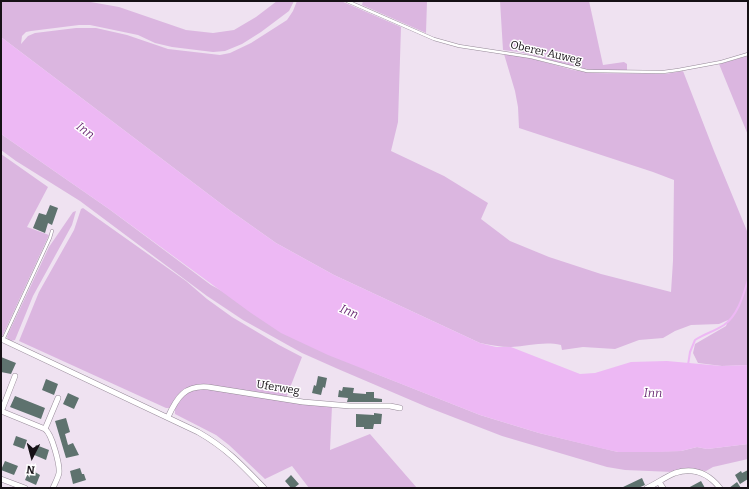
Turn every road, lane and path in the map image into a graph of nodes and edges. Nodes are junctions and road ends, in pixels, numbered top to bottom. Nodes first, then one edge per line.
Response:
1 (346, 1) edge
2 (748, 54) edge
3 (52, 230) dead end
4 (2, 340) edge
5 (15, 376) dead end
6 (58, 398) dead end
7 (400, 408) dead end
8 (1, 412) edge
9 (168, 417) junction
10 (45, 429) junction
11 (1, 479) edge
12 (659, 482) junction
13 (25, 488) edge
14 (53, 488) edge
15 (264, 488) edge
16 (647, 488) edge
17 (663, 488) edge
18 (720, 488) edge

1 - 2 lane, Oberer Auweg
3 - 4 lane
4 - 9 street
5 - 8 street
6 - 10 street
7 - 9 street, Uferweg
8 - 10 street
9 - 15 street
10 - 14 street
11 - 13 street
12 - 16 street
12 - 17 street
12 - 18 street

